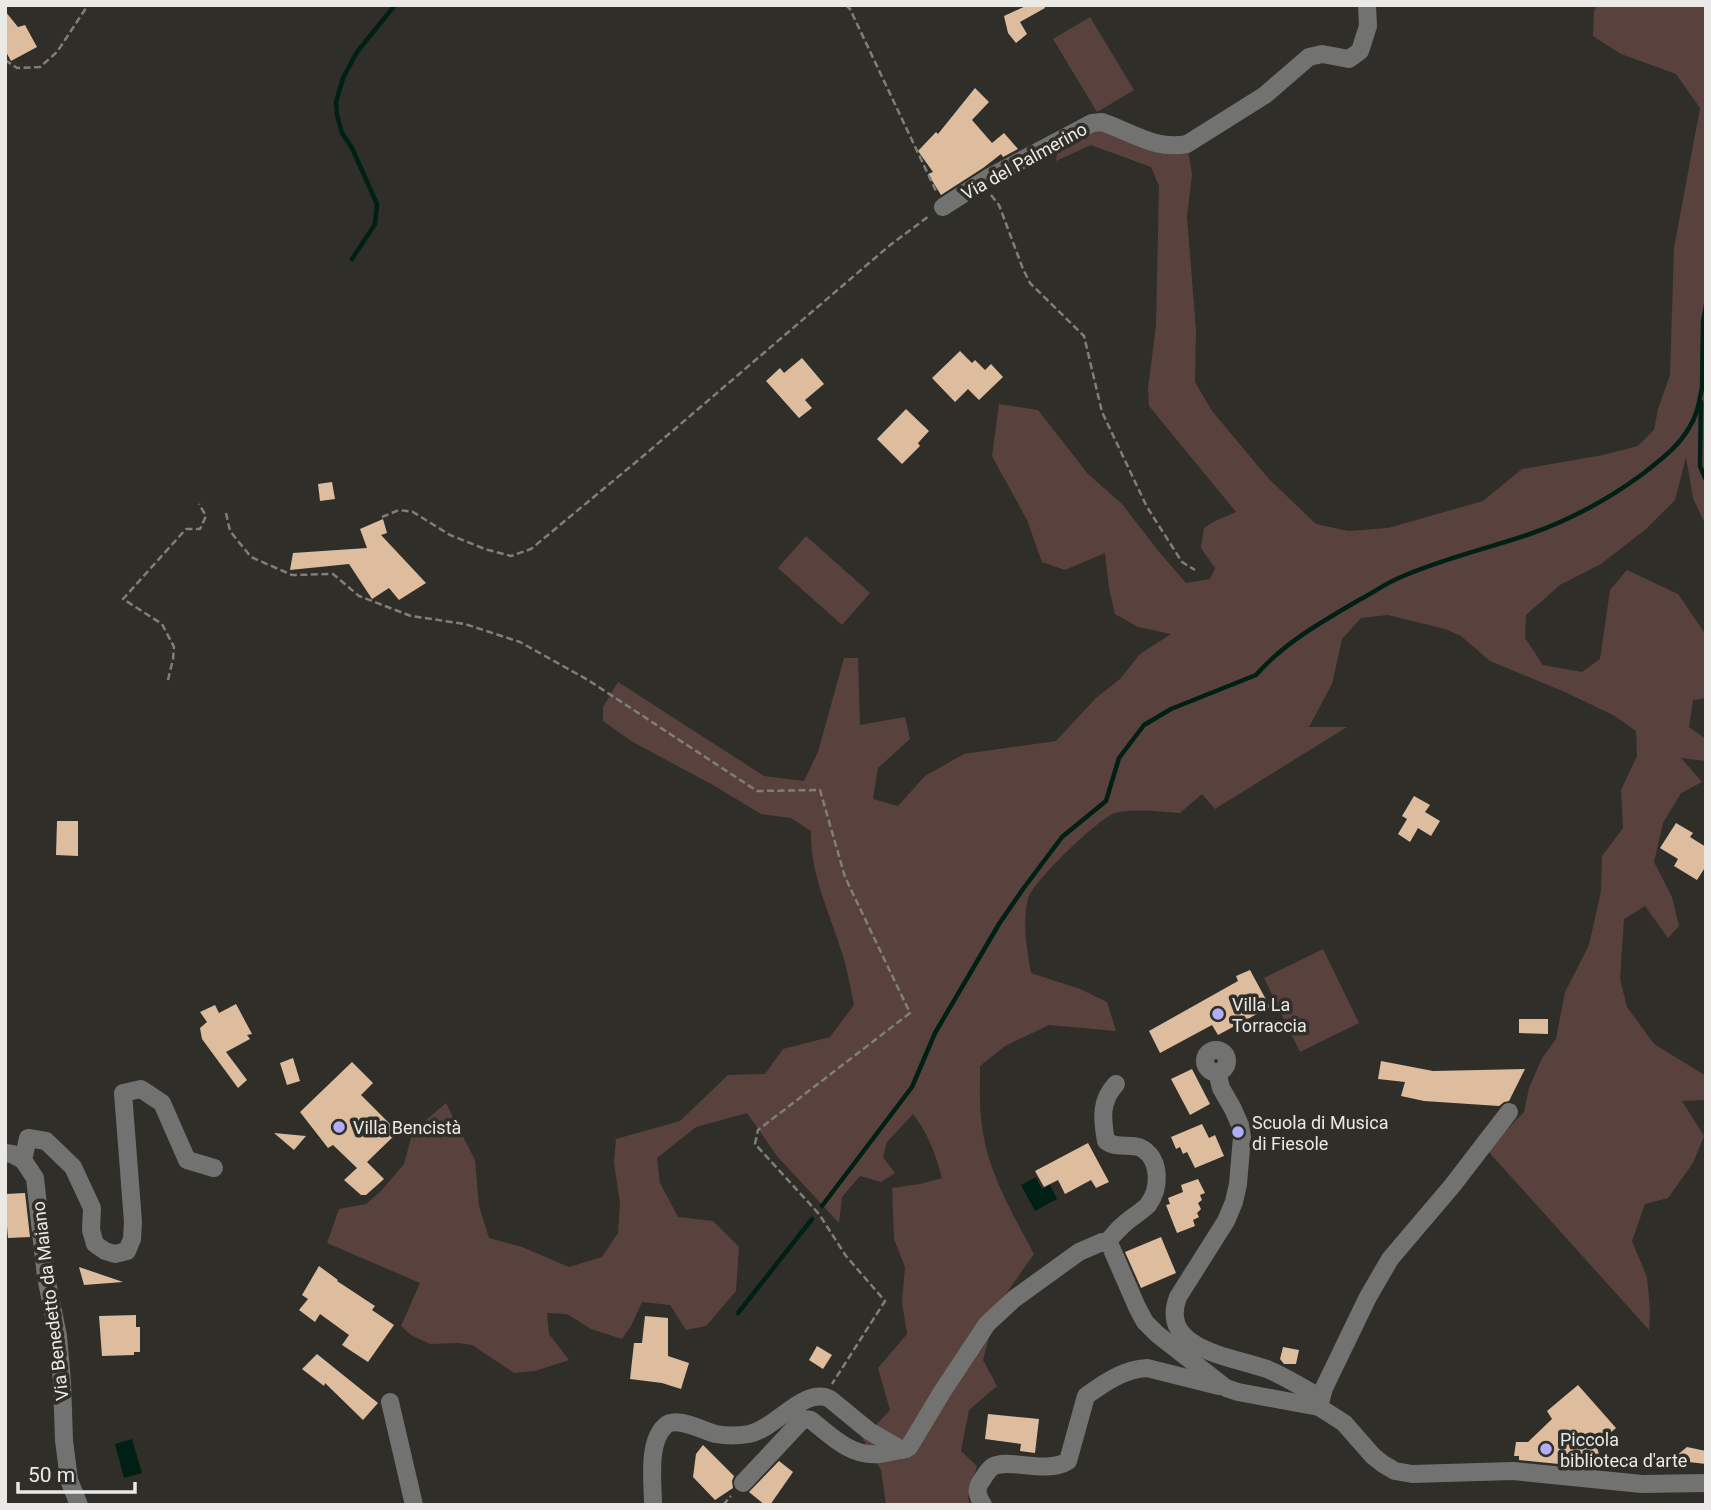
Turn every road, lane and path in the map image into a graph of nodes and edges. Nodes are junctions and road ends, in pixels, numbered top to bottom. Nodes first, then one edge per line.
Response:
1 (88, 5) edge
2 (846, 5) edge
3 (1367, 5) edge
4 (5, 60) edge
5 (977, 185) junction
6 (943, 207) junction
7 (199, 504) dead end
8 (226, 513) dead end
9 (383, 517) dead end
10 (1195, 570) dead end
11 (168, 680) dead end
12 (1217, 1072) dead end
13 (1116, 1084) dead end
14 (1509, 1112) dead end
15 (5, 1153) edge
16 (23, 1160) junction
17 (214, 1168) dead end
18 (1107, 1242) junction
19 (1226, 1388) junction
20 (824, 1396) junction
21 (390, 1402) dead end
22 (1320, 1402) junction
23 (902, 1450) junction
24 (743, 1483) dead end
25 (1706, 1483) edge
26 (79, 1505) edge
27 (414, 1505) edge
28 (653, 1505) edge
29 (983, 1505) edge

1 - 4 path
2 - 6 path
3 - 5 street, Via del Palmerino
5 - 6 street, Via del Palmerino
5 - 10 path
6 - 9 path
7 - 11 path
8 - 20 path
12 - 22 street
13 - 18 street
14 - 22 street
15 - 16 street
16 - 17 street
16 - 26 street, Via Benedetto da Maiano
18 - 19 street
18 - 23 street
19 - 22 street
19 - 29 street
20 - 23 street
20 - 28 street
21 - 27 street
22 - 25 street
23 - 24 street

